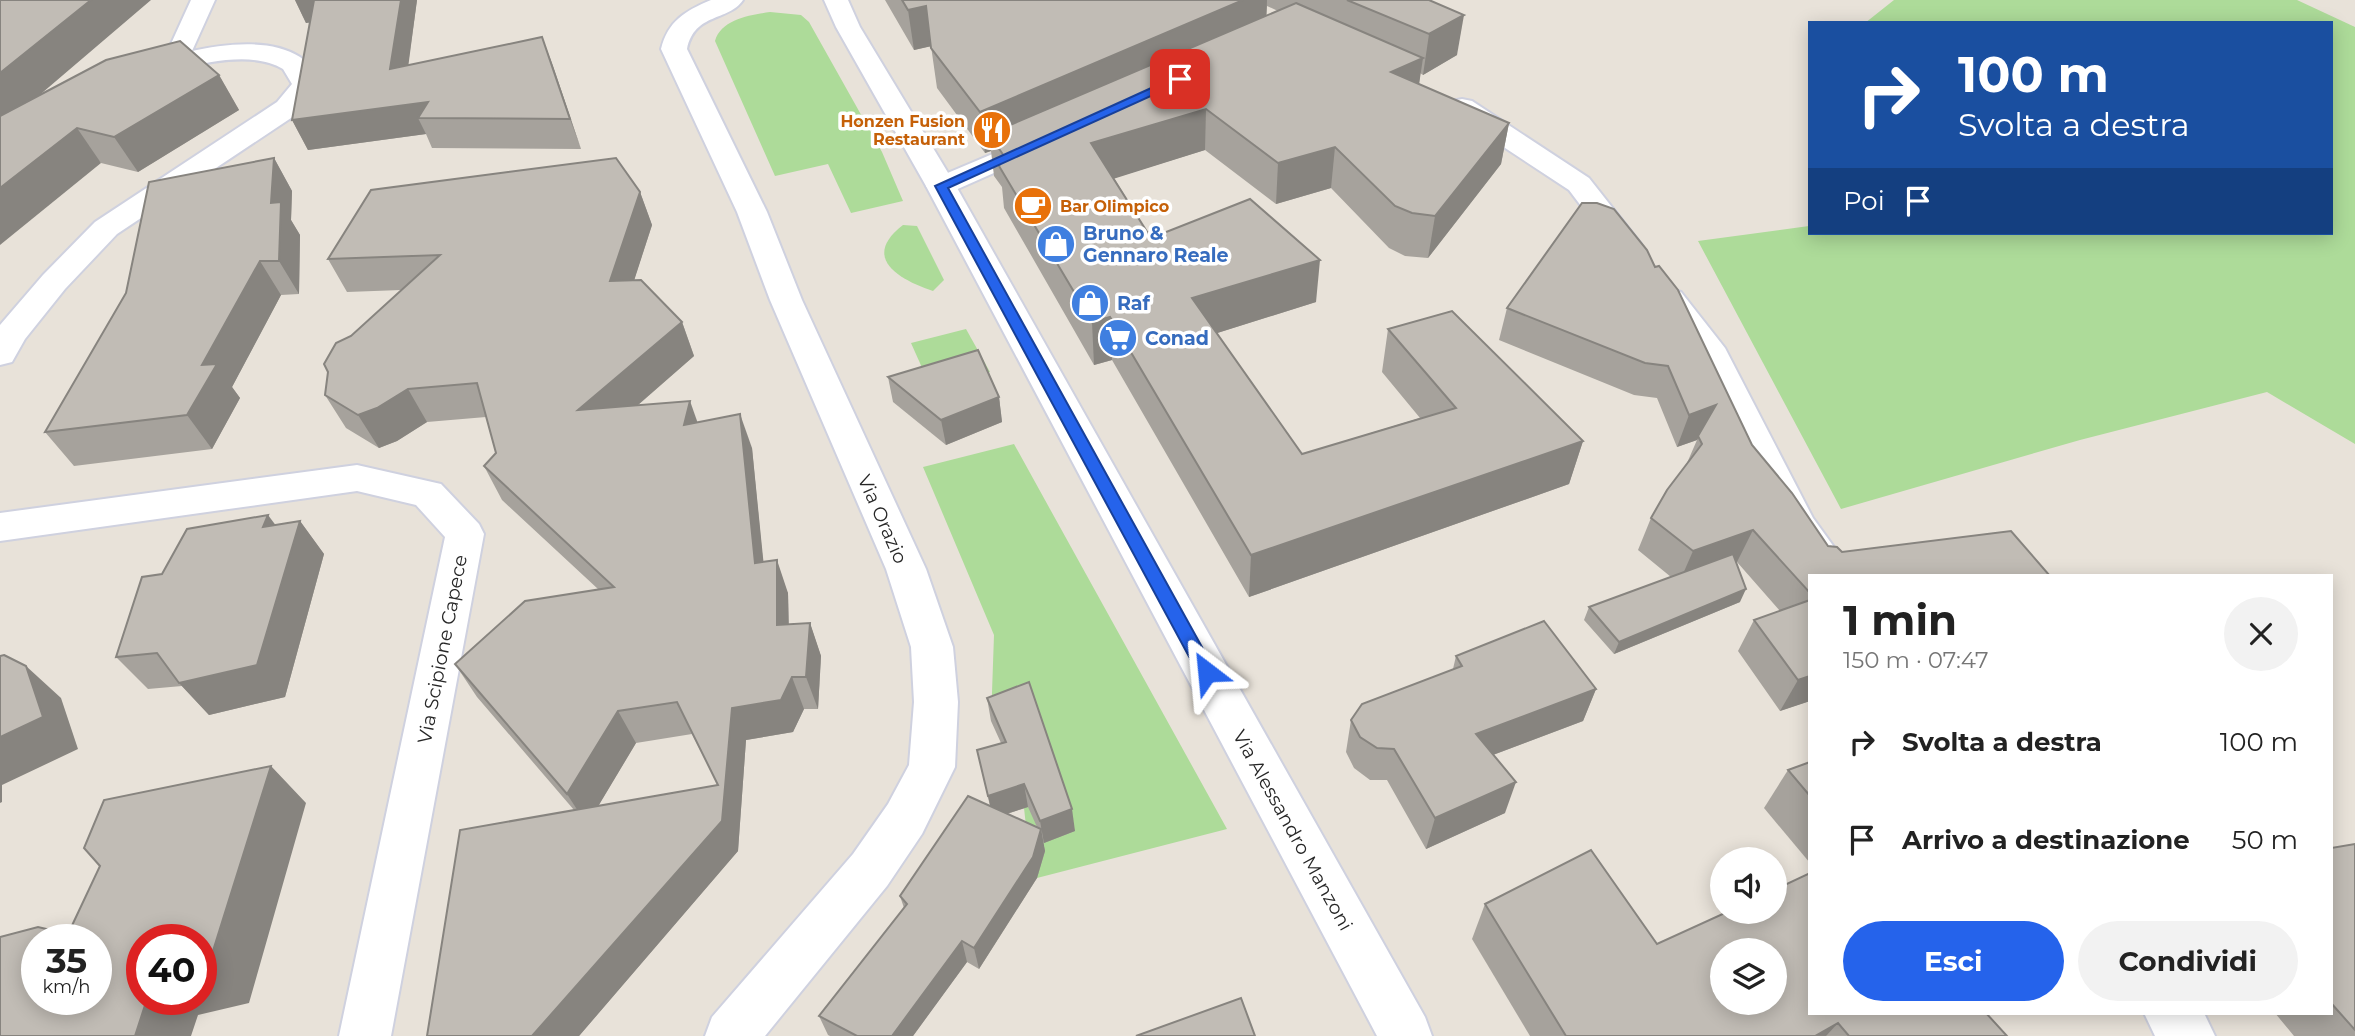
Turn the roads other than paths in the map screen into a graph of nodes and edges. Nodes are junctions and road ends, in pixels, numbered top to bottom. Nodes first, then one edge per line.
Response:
1 (203, 0) edge
2 (731, 0) edge
3 (836, 0) edge
4 (177, 61) junction
5 (120, 86) edge
6 (1443, 97) edge
7 (1057, 134) edge
8 (941, 186) junction
9 (0, 354) edge
10 (0, 527) edge
11 (1834, 574) edge
12 (2172, 1015) edge
13 (365, 1036) edge
14 (731, 1036) edge
15 (1406, 1036) edge
16 (2189, 1036) edge

1 - 4 street
2 - 14 street, Via Orazio
3 - 8 street, Via Alessandro Manzoni
4 - 5 street
4 - 9 street
6 - 11 street
7 - 8 street
8 - 15 street, Via Alessandro Manzoni
10 - 13 street, Via Scipione Capece
12 - 16 street

